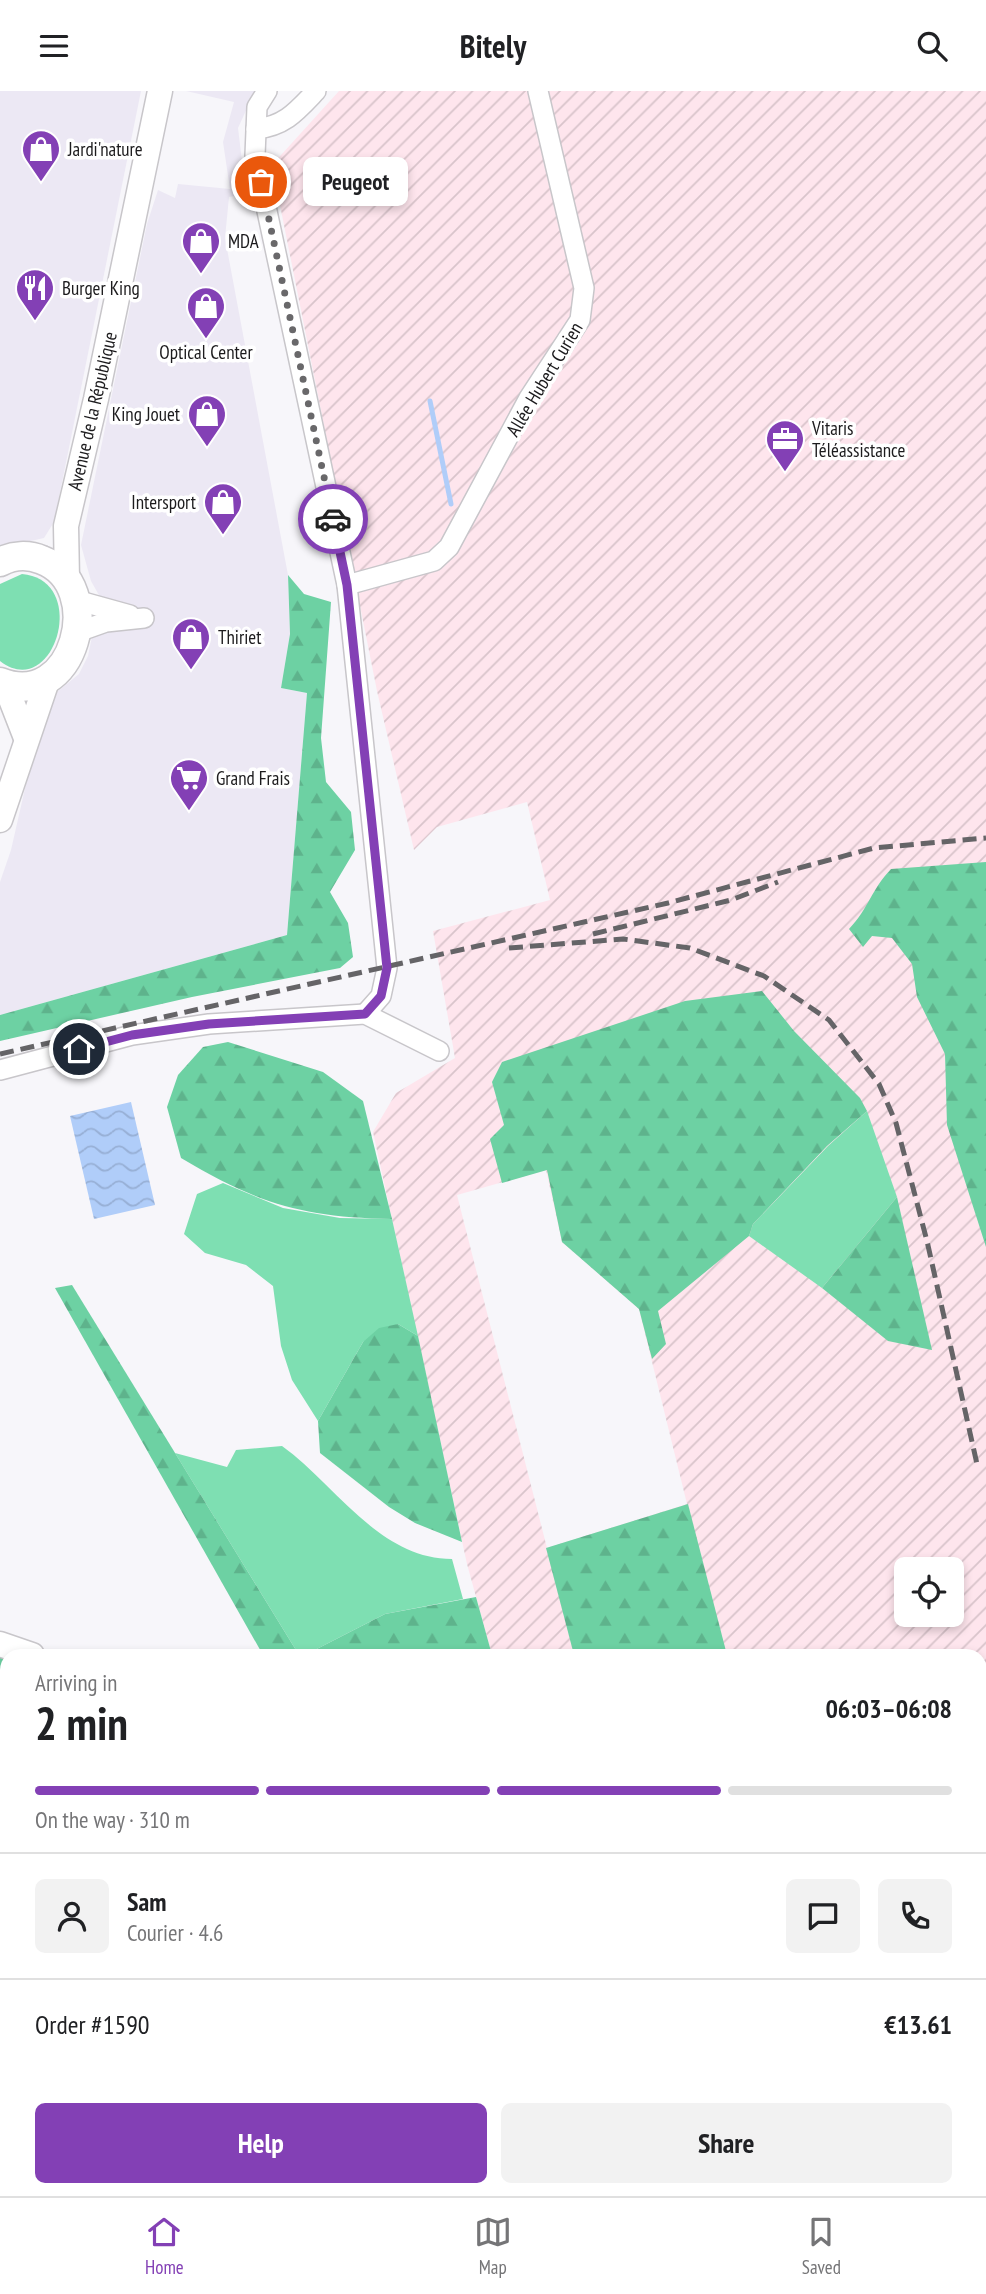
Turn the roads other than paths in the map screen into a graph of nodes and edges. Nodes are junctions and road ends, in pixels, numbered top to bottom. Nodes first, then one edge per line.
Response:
1 (160, 91) edge
2 (267, 91) edge
3 (316, 91) edge
4 (538, 91) edge
5 (256, 129) junction
6 (65, 526) junction
7 (34, 557) junction
8 (0, 562) edge
9 (347, 585) junction
10 (72, 590) junction
11 (75, 633) junction
12 (47, 681) junction
13 (2, 683) edge
14 (26, 738) junction
15 (0, 820) edge
16 (365, 1014) junction
17 (439, 1051) dead end
18 (0, 1070) edge

1 - 6 street, Avenue de la République
2 - 5 street
3 - 5 street
4 - 9 street, Allée Hubert Curien
5 - 9 street
6 - 7 street
6 - 10 street, Avenue de la République
7 - 8 main road
7 - 10 main road
9 - 16 street
10 - 11 main road
10 - 11 street
11 - 12 main road
12 - 13 main road
12 - 14 street
13 - 14 street
14 - 15 street
16 - 17 street
16 - 18 street

